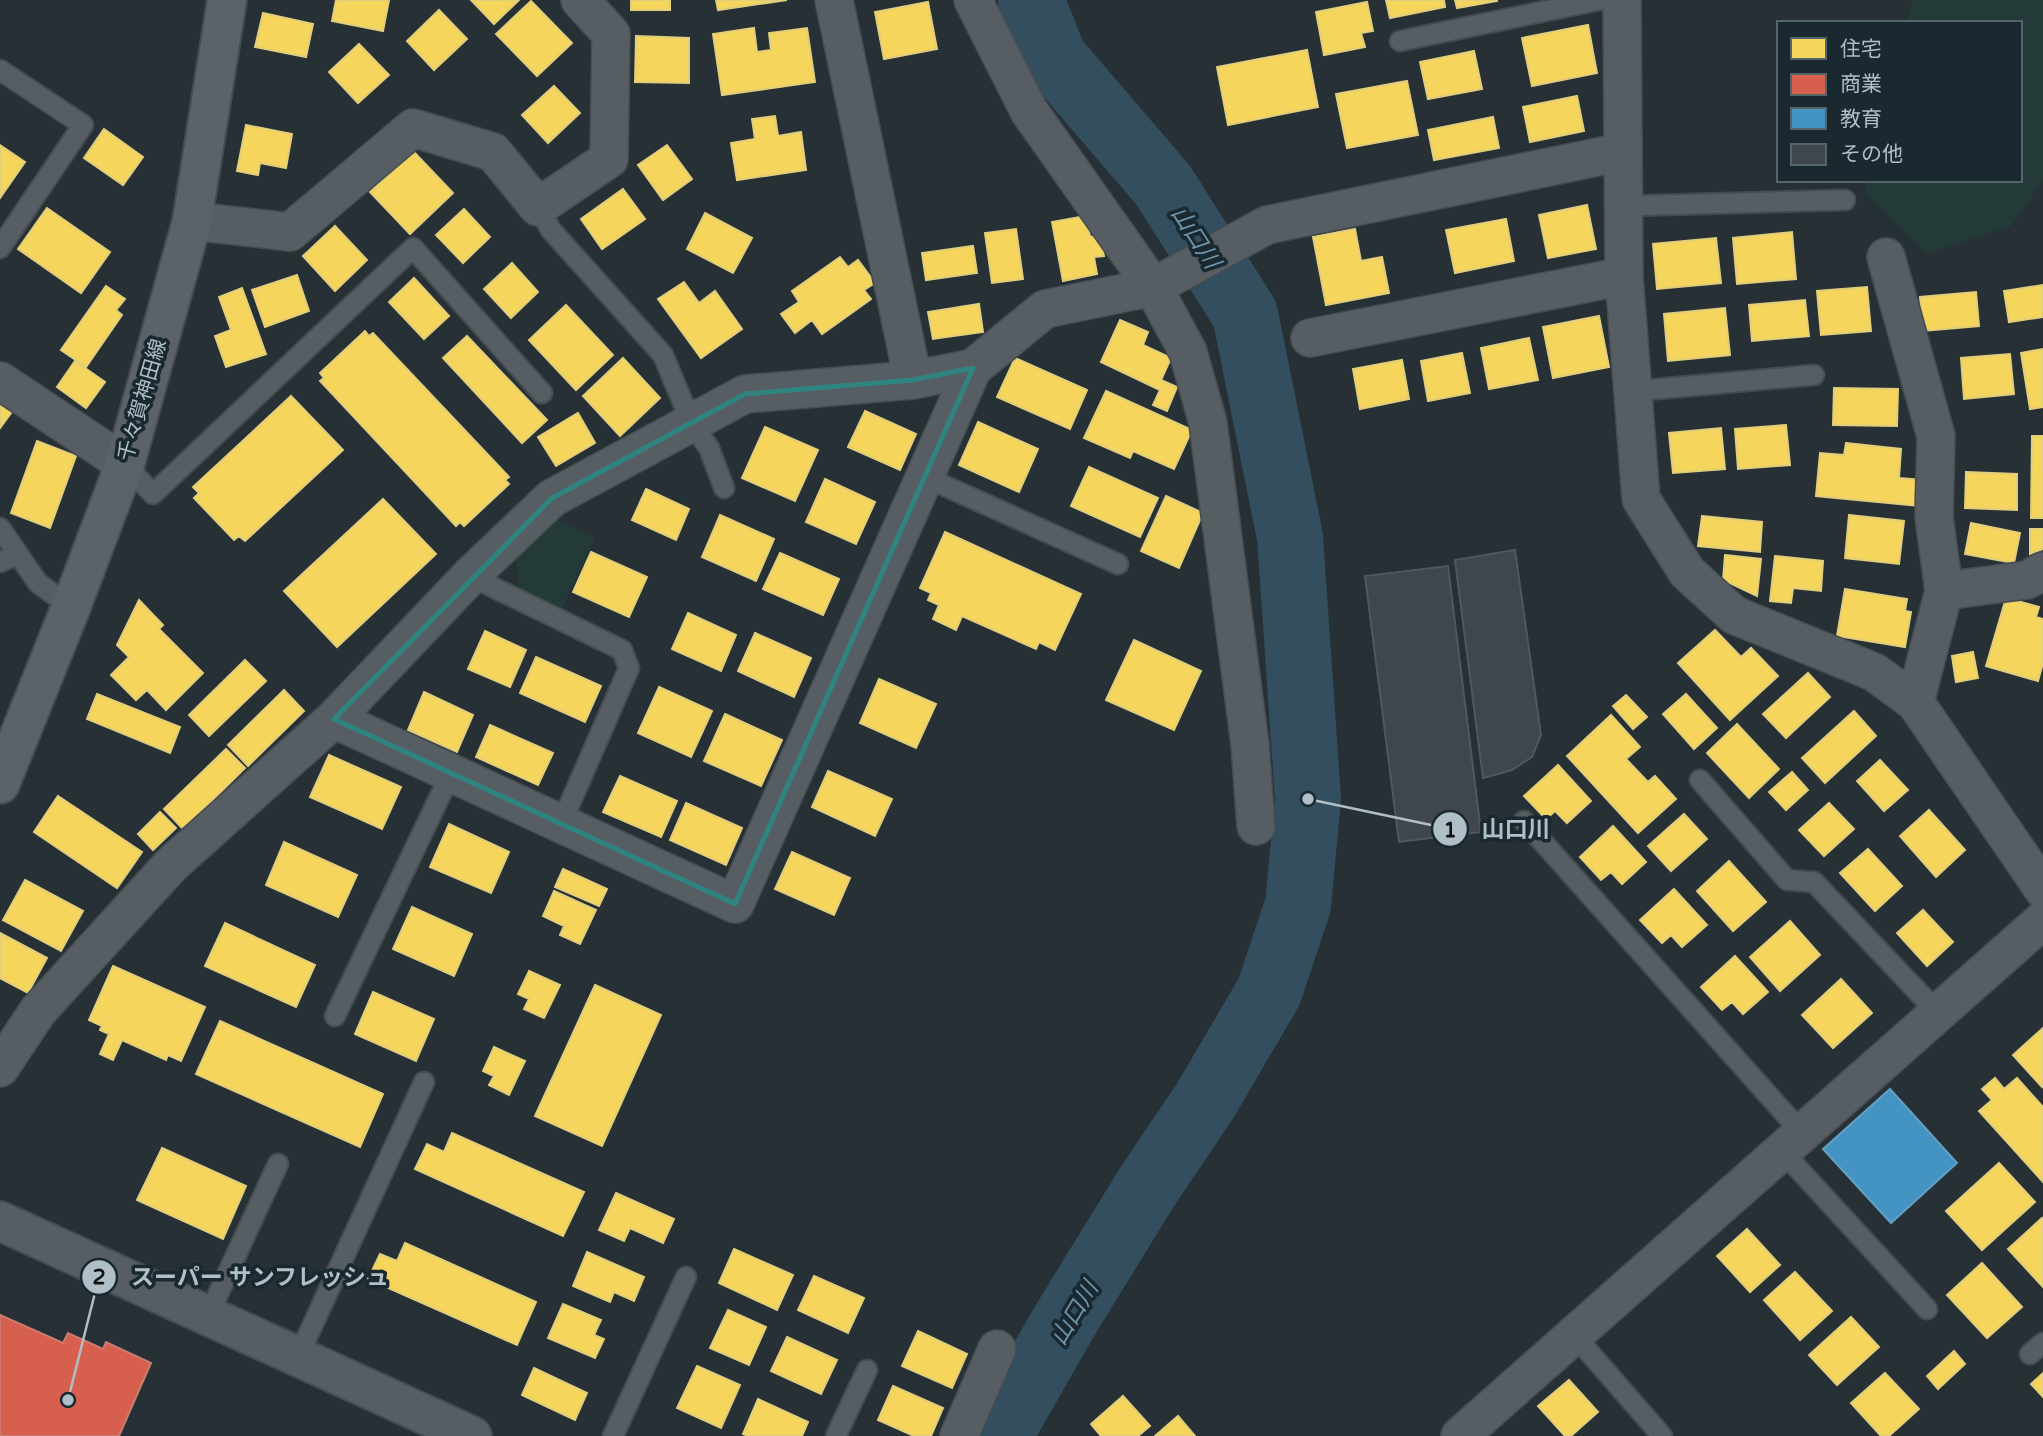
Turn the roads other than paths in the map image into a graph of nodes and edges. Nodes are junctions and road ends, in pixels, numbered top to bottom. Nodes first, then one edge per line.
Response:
1 (226, 0) edge
2 (580, 0) edge
3 (834, 0) edge
4 (973, 0) edge
5 (1599, 0) edge
6 (1622, 0) edge
7 (1400, 41) dead end
8 (0, 70) edge
9 (1622, 152) junction
10 (1845, 200) dead end
11 (1623, 206) junction
12 (538, 207) junction
13 (192, 221) junction
14 (0, 248) edge
15 (1886, 257) dead end
16 (1624, 276) junction
17 (1153, 287) junction
18 (1310, 338) dead end
19 (973, 368) junction
20 (1814, 375) dead end
21 (913, 380) junction
22 (0, 381) edge
23 (1634, 391) junction
24 (542, 393) dead end
25 (691, 422) junction
26 (125, 464) junction
27 (925, 477) junction
28 (724, 488) dead end
29 (0, 528) edge
30 (9, 558) edge
31 (1118, 564) dead end
32 (2043, 571) edge
33 (470, 576) junction
34 (1944, 591) junction
35 (71, 607) junction
36 (1915, 702) junction
37 (334, 719) junction
38 (452, 773) junction
39 (1700, 780) dead end
40 (0, 784) edge
41 (1524, 821) dead end
42 (561, 824) junction
43 (1256, 825) dead end
44 (2043, 889) edge
45 (2043, 920) edge
46 (1938, 1013) junction
47 (335, 1016) dead end
48 (0, 1068) edge
49 (424, 1082) dead end
50 (1792, 1142) junction
51 (278, 1164) dead end
52 (0, 1221) edge
53 (686, 1277) dead end
54 (1927, 1309) dead end
55 (208, 1316) junction
56 (1574, 1335) junction
57 (997, 1349) dead end
58 (298, 1357) junction
59 (867, 1370) dead end
60 (472, 1436) edge
61 (613, 1436) edge
62 (835, 1436) edge
63 (959, 1436) edge
64 (1460, 1436) edge
65 (1662, 1436) edge

1 - 13 main road, 千々賀神田線
2 - 12 street
3 - 21 street
4 - 17 street
5 - 7 lane
6 - 9 street
8 - 14 lane
9 - 11 street
9 - 17 street
10 - 11 lane
11 - 16 street
12 - 13 street
12 - 25 lane
13 - 26 main road, 千々賀神田線
15 - 34 street
16 - 18 street
16 - 23 street
17 - 19 street
17 - 43 street
19 - 21 street
19 - 27 street
20 - 23 lane
21 - 25 street
22 - 26 street
23 - 36 street
24 - 26 lane
25 - 28 lane
25 - 33 street
26 - 35 main road, 千々賀神田線
27 - 31 lane
27 - 42 street
29 - 30 lane
30 - 35 lane
32 - 34 street
33 - 37 street
33 - 42 lane
34 - 36 street
35 - 40 main road, 千々賀神田線
36 - 44 street
37 - 38 street
37 - 48 street
38 - 42 street
38 - 47 lane
39 - 46 lane
41 - 50 lane
45 - 46 street
46 - 50 street
49 - 58 lane
50 - 54 lane
50 - 56 street
51 - 55 lane
52 - 55 street
53 - 61 lane
55 - 58 street
56 - 64 street
56 - 65 lane
57 - 63 street
58 - 60 street
59 - 62 lane

